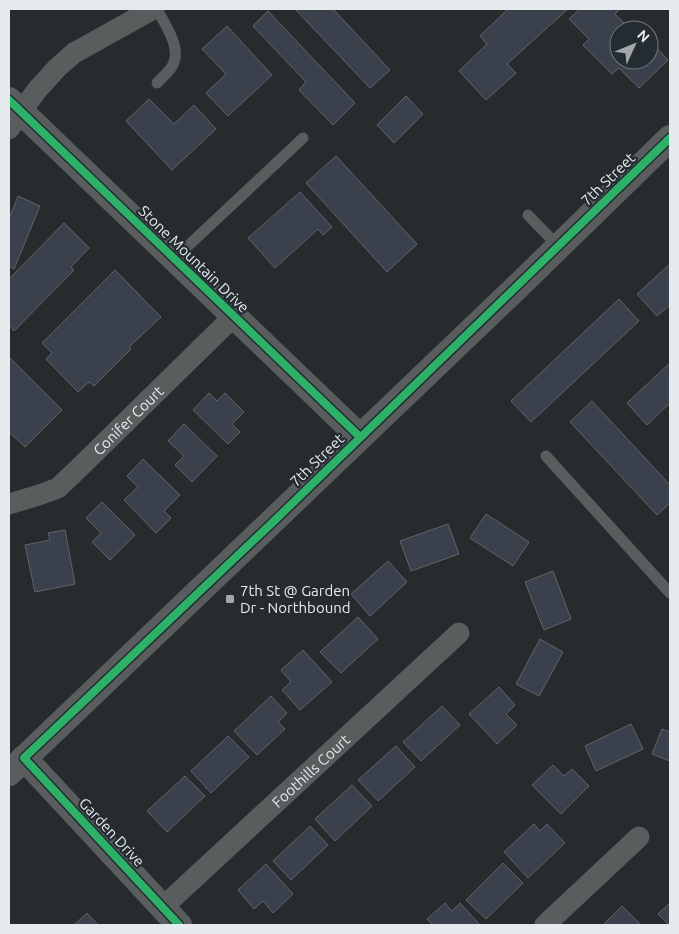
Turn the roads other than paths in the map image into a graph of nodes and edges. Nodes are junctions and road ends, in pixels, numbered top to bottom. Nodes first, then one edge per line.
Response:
1 (155, 9) edge
2 (157, 83) dead end
3 (13, 114) edge
4 (303, 138) dead end
5 (670, 138) edge
6 (528, 215) dead end
7 (558, 246) junction
8 (174, 259) junction
9 (234, 316) junction
10 (360, 437) junction
11 (546, 456) dead end
12 (9, 504) edge
13 (670, 593) edge
14 (459, 634) dead end
15 (16, 765) edge
16 (640, 837) dead end
17 (171, 916) edge
18 (545, 925) edge

1 - 2 lane
1 - 3 street
3 - 8 street, Stone Mountain Drive
4 - 8 lane
5 - 7 street, 7th Street
6 - 7 lane
7 - 10 street, 7th Street
8 - 9 street, Stone Mountain Drive
9 - 10 street, Stone Mountain Drive
9 - 12 street, Conifer Court
10 - 15 street, 7th Street
11 - 13 lane
14 - 17 street, Foothills Court
15 - 17 street, Garden Drive
16 - 18 street

